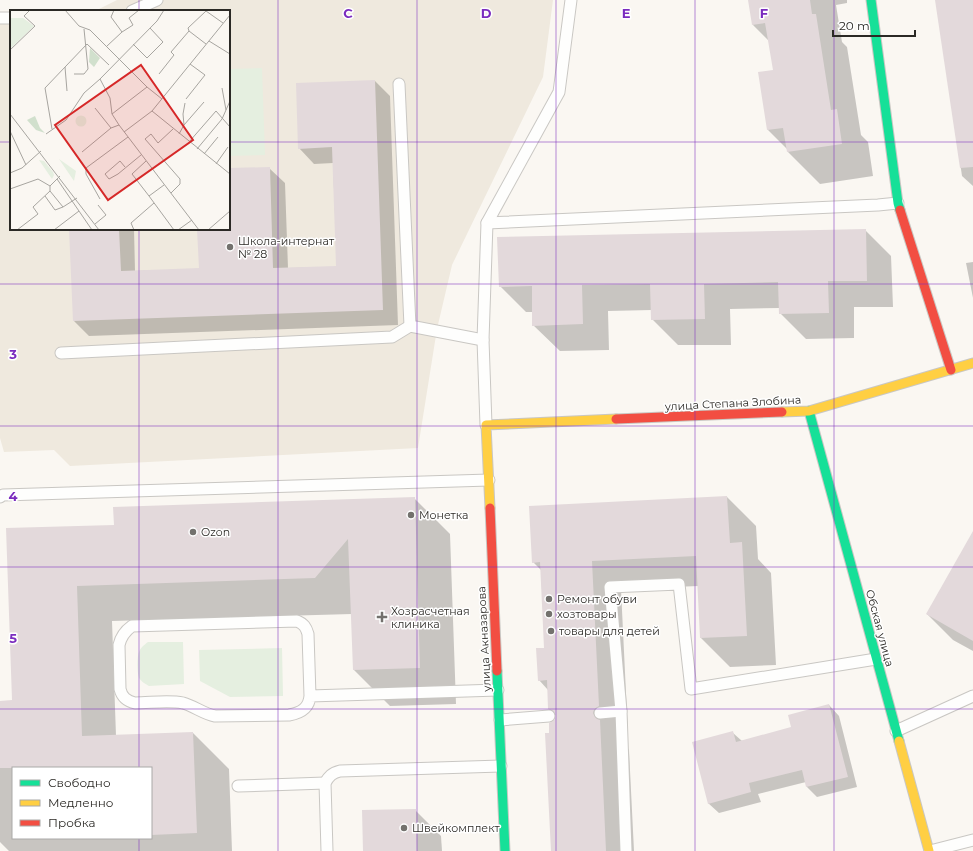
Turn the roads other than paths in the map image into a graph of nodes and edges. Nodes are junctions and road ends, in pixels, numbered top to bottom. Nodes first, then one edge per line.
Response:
1 (157, 0) edge
2 (571, 0) edge
3 (871, 0) edge
4 (134, 10) edge
5 (399, 84) dead end
6 (898, 203) junction
7 (487, 223) junction
8 (410, 326) junction
9 (483, 340) junction
10 (61, 353) dead end
11 (973, 363) edge
12 (951, 370) junction
13 (809, 411) junction
14 (486, 425) junction
15 (489, 480) junction
16 (0, 497) edge
17 (876, 659) junction
18 (498, 690) junction
19 (310, 696) junction
20 (973, 696) edge
21 (621, 711) junction
22 (600, 713) dead end
23 (549, 716) dead end
24 (500, 720) junction
25 (896, 731) junction
26 (501, 766) junction
27 (324, 783) junction
28 (238, 786) dead end
29 (973, 840) edge
30 (327, 851) edge
31 (505, 851) edge
32 (626, 851) edge
33 (930, 851) edge

1 - 4 lane
2 - 7 lane
3 - 6 street
5 - 8 lane
6 - 7 lane
6 - 12 street
7 - 9 lane
8 - 9 lane
8 - 10 lane
9 - 14 lane
11 - 12 street, улица Степана Злобина
12 - 13 street, улица Степана Злобина
13 - 14 street, улица Степана Злобина
13 - 17 street, Обская улица
14 - 15 street, улица Акназарова
15 - 16 lane
15 - 18 street, улица Акназарова
17 - 21 lane
17 - 25 street, Обская улица
18 - 19 lane
18 - 24 street, улица Акназарова
19 - 19 lane
20 - 25 lane
21 - 22 lane
21 - 32 lane
23 - 24 lane
24 - 26 street, улица Акназарова
25 - 33 street, Обская улица
26 - 27 lane
26 - 31 street, улица Акназарова
27 - 28 lane
27 - 30 lane
29 - 33 lane

